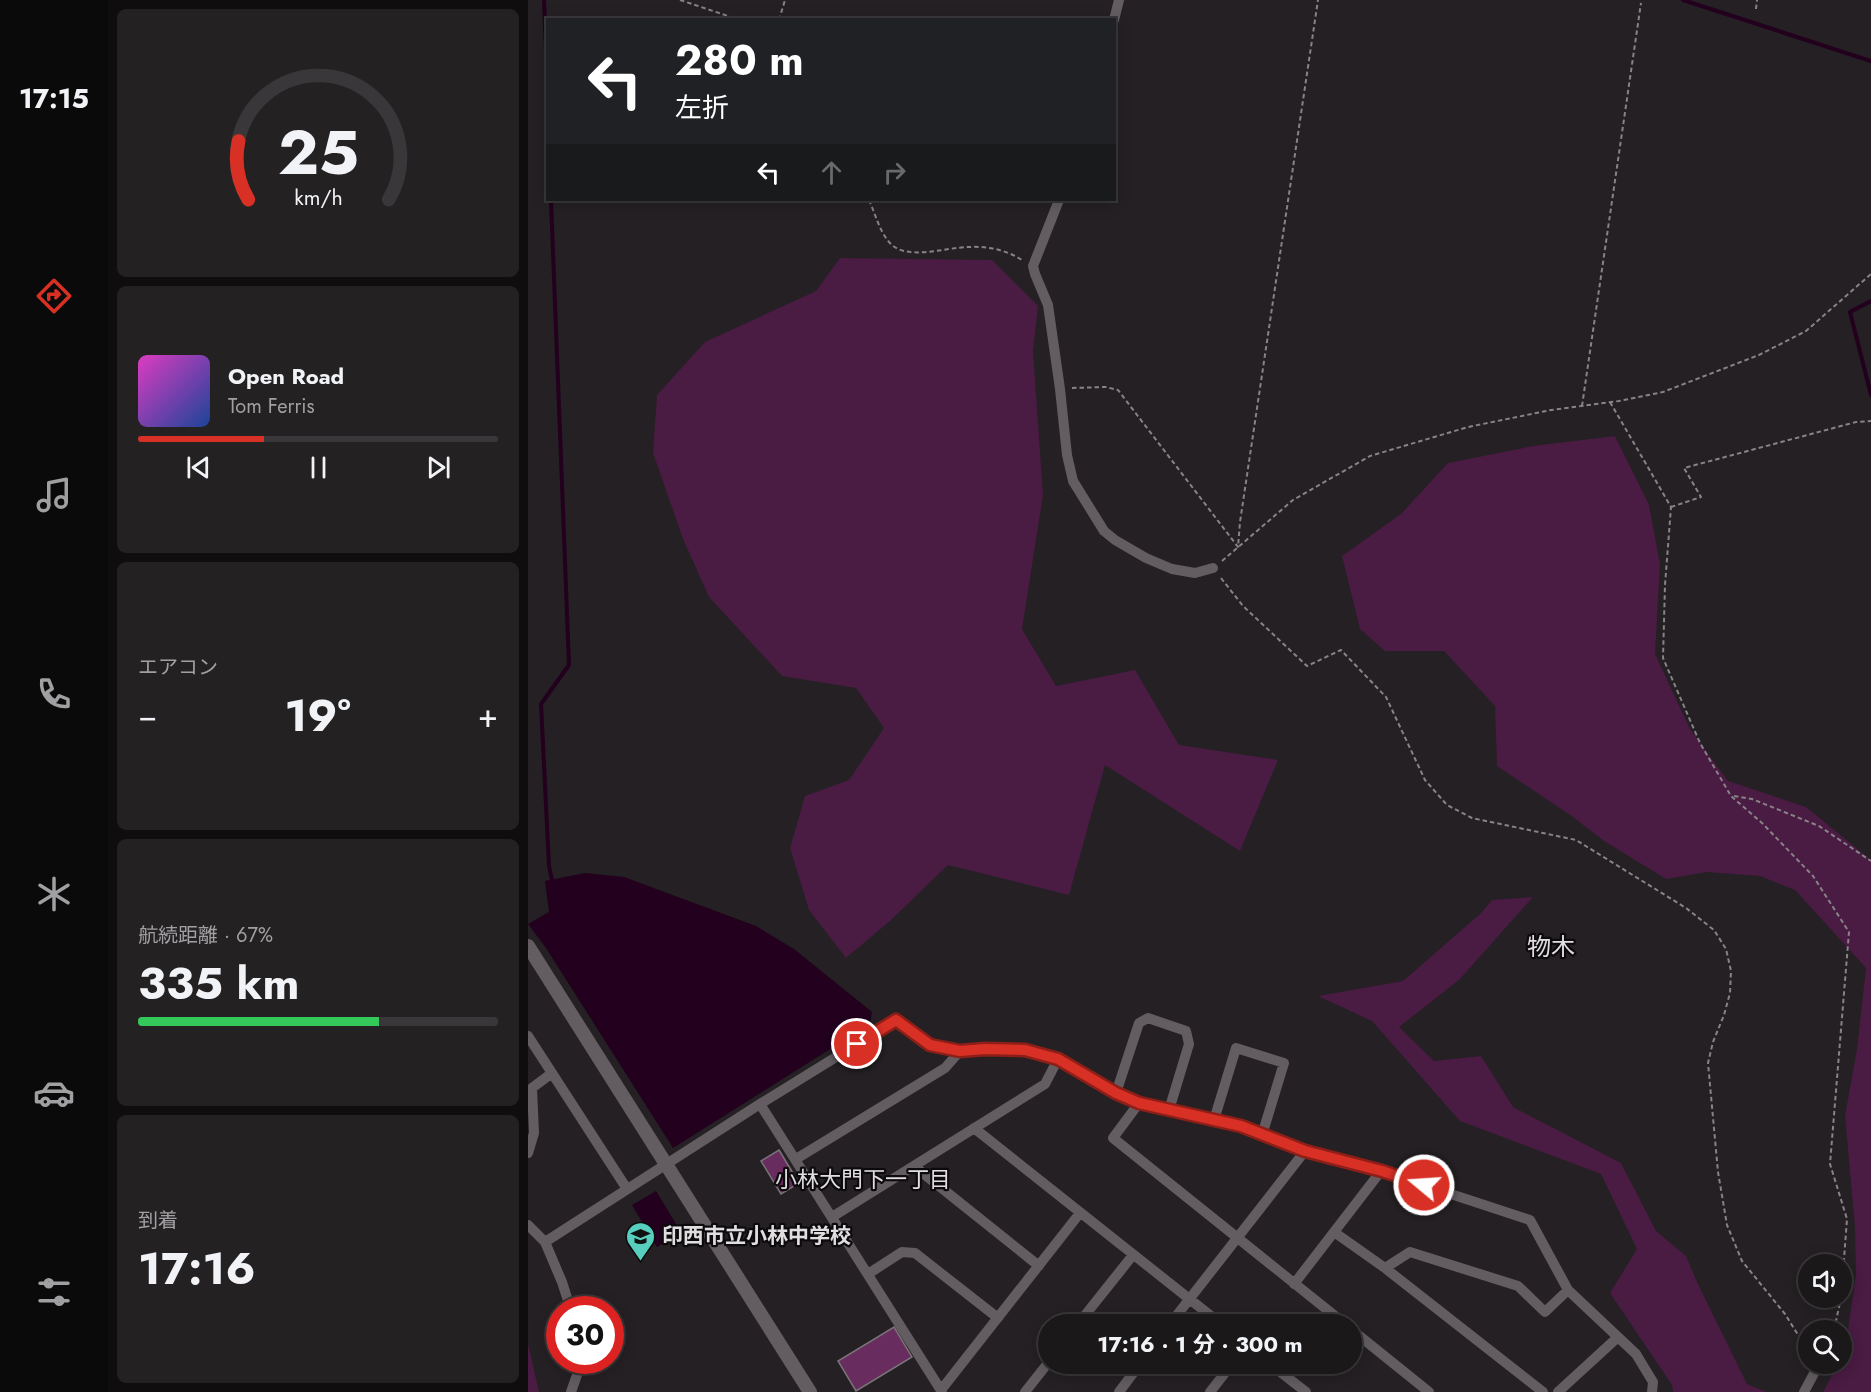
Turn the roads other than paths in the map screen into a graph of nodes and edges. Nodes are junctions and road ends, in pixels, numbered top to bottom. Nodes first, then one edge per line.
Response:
1 (1119, 0) edge
2 (1114, 18) edge
3 (1059, 201) edge
4 (1213, 568) road end
5 (528, 946) edge
6 (528, 1036) edge
7 (960, 1051) junction
8 (1058, 1059) junction
9 (552, 1073) junction
10 (1116, 1093) junction
11 (1139, 1103) junction
12 (760, 1104) junction
13 (1169, 1110) junction
14 (1214, 1120) junction
15 (974, 1128) junction
16 (1262, 1135) junction
17 (1305, 1151) junction
18 (528, 1153) edge
19 (796, 1159) junction
20 (666, 1165) junction
21 (914, 1166) junction
22 (1382, 1171) junction
23 (627, 1189) junction
24 (1080, 1213) junction
25 (832, 1216) junction
26 (528, 1225) edge
27 (1334, 1232) junction
28 (1237, 1238) junction
29 (545, 1242) junction
30 (1133, 1255) junction
31 (1039, 1266) junction
32 (1385, 1268) junction
33 (868, 1274) junction
34 (1294, 1284) junction
35 (1568, 1290) junction
36 (566, 1296) edge
37 (1189, 1299) junction
38 (1086, 1314) edge
39 (1178, 1314) edge
40 (1208, 1314) edge
41 (1332, 1314) edge
42 (998, 1318) junction
43 (1618, 1337) junction
44 (1362, 1338) edge
45 (577, 1374) edge
46 (1039, 1374) edge
47 (1132, 1374) edge
48 (1224, 1374) edge
49 (1283, 1374) edge
50 (1814, 1374) edge
51 (1806, 1388) edge
52 (942, 1391) edge
53 (572, 1392) edge
54 (810, 1392) edge
55 (1025, 1392) edge
56 (1119, 1392) edge
57 (1210, 1392) edge
58 (1306, 1392) edge
59 (1429, 1392) edge
60 (1542, 1392) edge
61 (1558, 1392) edge
62 (1652, 1392) edge

1 - 2 street
3 - 4 street
5 - 20 street
6 - 9 street
7 - 8 street
7 - 12 street
7 - 19 street
8 - 10 street
8 - 15 street
9 - 18 street
9 - 23 street
10 - 11 street
10 - 13 street
11 - 13 street
11 - 28 street
12 - 19 street
12 - 20 street
13 - 14 street
14 - 16 street
14 - 16 street
15 - 21 street
15 - 24 street
16 - 17 street
17 - 22 street
17 - 28 street
19 - 25 street
20 - 23 street
20 - 54 street
21 - 25 street
21 - 31 street
22 - 27 street
22 - 35 street
23 - 29 street
24 - 30 street
24 - 31 street
25 - 33 street
26 - 29 street
27 - 32 street
27 - 34 street
28 - 34 street
28 - 37 street
29 - 36 street
30 - 37 street
30 - 38 street
31 - 42 street
32 - 35 street
32 - 60 street
33 - 42 street
33 - 52 street
34 - 41 street
35 - 43 street
37 - 39 street
37 - 40 street
42 - 52 street
43 - 61 street
43 - 62 street
44 - 59 street
45 - 53 street
46 - 55 street
47 - 56 street
48 - 57 street
49 - 58 street
50 - 51 street

